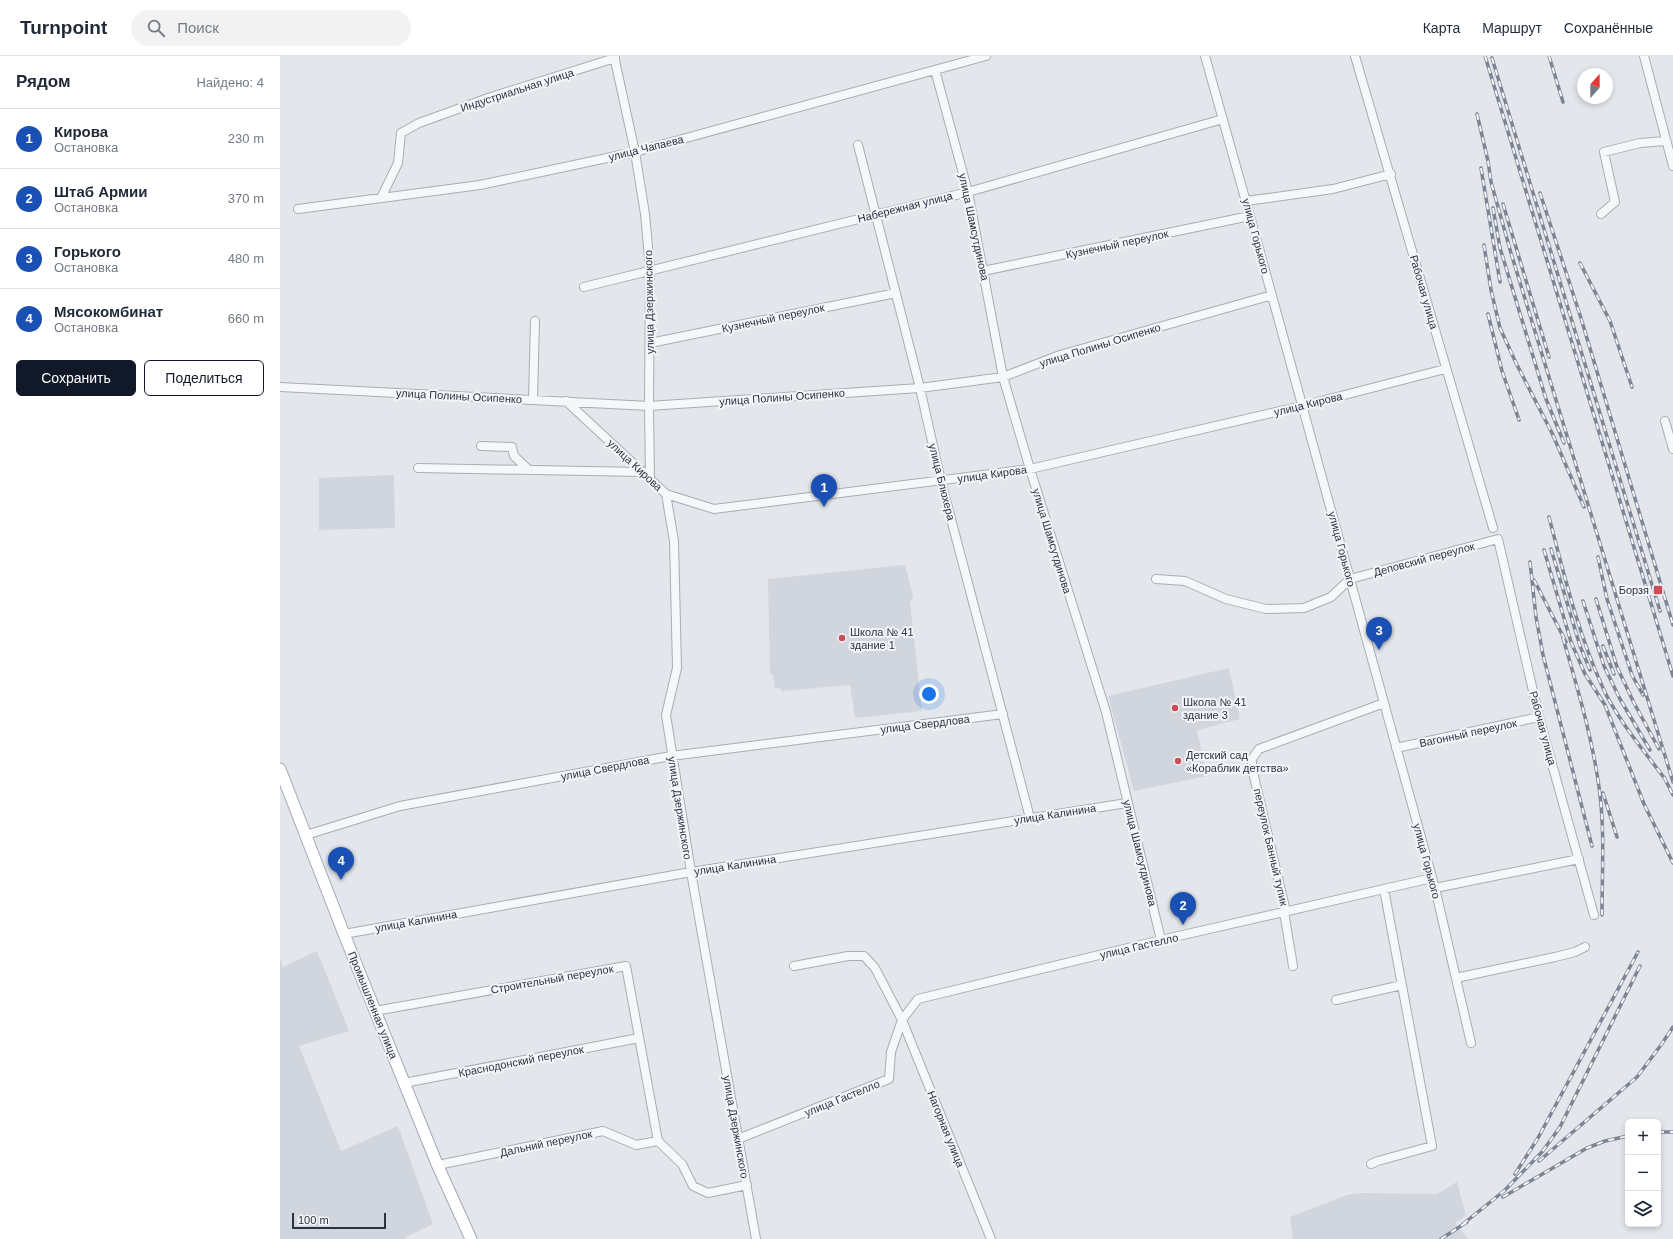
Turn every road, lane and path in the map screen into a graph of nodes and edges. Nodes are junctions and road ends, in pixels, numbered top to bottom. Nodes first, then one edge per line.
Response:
1 (986, 56) edge
2 (1205, 56) edge
3 (1355, 56) edge
4 (1644, 56) edge
5 (614, 57) edge
6 (935, 70) junction
7 (1223, 119) junction
8 (1666, 141) junction
9 (858, 145) dead end
10 (634, 152) junction
11 (1673, 166) edge
12 (1391, 174) junction
13 (968, 192) junction
14 (381, 198) junction
15 (1246, 201) junction
16 (298, 208) dead end
17 (1601, 214) dead end
18 (876, 215) junction
19 (1250, 216) junction
20 (650, 270) junction
21 (983, 271) junction
22 (584, 286) dead end
23 (896, 293) junction
24 (1272, 295) junction
25 (534, 321) dead end
26 (650, 343) junction
27 (1445, 369) junction
28 (1003, 377) junction
29 (280, 388) edge
30 (920, 388) junction
31 (533, 400) junction
32 (566, 401) junction
33 (649, 406) junction
34 (1302, 406) junction
35 (1665, 421) dead end
36 (481, 446) dead end
37 (1673, 449) edge
38 (418, 468) dead end
39 (1030, 469) junction
40 (529, 470) junction
41 (643, 472) junction
42 (650, 479) junction
43 (941, 481) junction
44 (666, 494) junction
45 (1493, 528) dead end
46 (1498, 539) joint
47 (1156, 579) dead end
48 (1350, 579) junction
49 (1384, 703) junction
50 (1003, 714) junction
51 (1539, 717) junction
52 (1396, 748) junction
53 (671, 756) junction
54 (280, 769) edge
55 (1127, 802) junction
56 (1030, 818) junction
57 (306, 835) junction
58 (1578, 859) junction
59 (691, 872) junction
60 (1432, 878) junction
61 (1435, 888) junction
62 (1384, 889) junction
63 (1285, 912) junction
64 (1594, 915) dead end
65 (344, 934) junction
66 (1161, 940) junction
67 (1585, 947) dead end
68 (794, 966) dead end
69 (1293, 966) dead end
70 (1456, 978) junction
71 (1402, 985) junction
72 (1336, 1000) dead end
73 (375, 1011) junction
74 (902, 1020) junction
75 (639, 1038) junction
76 (1471, 1043) dead end
77 (404, 1083) junction
78 (738, 1139) junction
79 (658, 1141) junction
80 (1371, 1164) dead end
81 (438, 1165) junction
82 (747, 1185) junction
83 (471, 1239) edge
84 (756, 1239) edge
85 (991, 1239) edge

1 - 6 street, улица Чапаева
2 - 7 street, улица Горького
3 - 12 street, Рабочая улица
4 - 8 street
5 - 10 street, улица Дзержинского
5 - 14 street, Индустриальная улица
6 - 10 street, улица Чапаева
6 - 13 street, улица Шамсутдинова
7 - 13 street, Набережная улица
7 - 15 street, улица Горького
8 - 11 street
8 - 17 street
9 - 18 street, улица Блюхера
10 - 14 street, улица Чапаева
10 - 20 street, улица Дзержинского
12 - 15 street
12 - 27 street, Рабочая улица
13 - 18 street, Набережная улица
13 - 21 street, улица Шамсутдинова
14 - 16 street, улица Чапаева
15 - 19 street, улица Горького
18 - 20 street, Набережная улица
18 - 23 street, улица Блюхера
19 - 21 street, Кузнечный переулок
19 - 24 street, улица Горького
20 - 22 street, Набережная улица
20 - 26 street, улица Дзержинского
21 - 28 street, улица Шамсутдинова
23 - 26 street, Кузнечный переулок
23 - 30 street, улица Блюхера
24 - 28 street, улица Полины Осипенко
24 - 34 street, улица Горького
25 - 31 street
26 - 33 street, улица Дзержинского
27 - 34 street, улица Кирова
27 - 45 street, Рабочая улица
28 - 30 street, улица Полины Осипенко
28 - 39 street, улица Шамсутдинова
29 - 31 street, улица Полины Осипенко
30 - 33 street, улица Полины Осипенко
30 - 43 street, улица Блюхера
31 - 32 street, улица Полины Осипенко
32 - 33 street, улица Полины Осипенко
32 - 41 street, улица Кирова
33 - 42 street, улица Дзержинского
34 - 39 street, улица Кирова
34 - 48 street, улица Горького
35 - 37 street
36 - 40 street
38 - 40 street
39 - 43 street, улица Кирова
39 - 55 street, улица Шамсутдинова
40 - 41 street
41 - 42 street, улица Кирова
42 - 44 street, улица Кирова
43 - 44 street, улица Кирова
43 - 50 street, улица Блюхера
44 - 53 street, улица Дзержинского
46 - 48 street, Деповский переулок
46 - 51 street, Рабочая улица
47 - 48 street
48 - 49 street, улица Горького
49 - 52 street, улица Горького
49 - 63 street, переулок Банный тупик
50 - 53 street, улица Свердлова
50 - 56 street, улица Блюхера
51 - 52 street, Вагонный переулок
51 - 58 street, Рабочая улица
52 - 60 street, улица Горького
53 - 57 street, улица Свердлова
53 - 59 street, улица Дзержинского
54 - 57 main road, Промышленная улица
55 - 56 street, улица Калинина
55 - 66 street, улица Шамсутдинова
56 - 59 street, улица Калинина
57 - 65 main road, Промышленная улица
58 - 61 street
58 - 64 street, Рабочая улица
59 - 65 street, улица Калинина
59 - 78 street, улица Дзержинского
60 - 61 street, улица Горького
60 - 62 street, улица Гастелло
61 - 70 street, улица Горького
62 - 63 street, улица Гастелло
62 - 71 street
63 - 66 street, улица Гастелло
63 - 69 street, переулок Банный тупик
65 - 73 main road, Промышленная улица
66 - 74 street, улица Гастелло
67 - 70 street
68 - 74 street
70 - 76 street, улица Горького
71 - 72 street
71 - 80 street
73 - 75 street, Строительный переулок
73 - 77 main road, Промышленная улица
74 - 78 street, улица Гастелло
74 - 85 street, Нагорная улица
75 - 77 street, Краснодонский переулок
75 - 79 street, Строительный переулок
77 - 81 main road, Промышленная улица
78 - 82 street, улица Дзержинского
79 - 81 street, Дальний переулок
79 - 82 street
81 - 83 main road, Промышленная улица
82 - 84 street, улица Дзержинского

